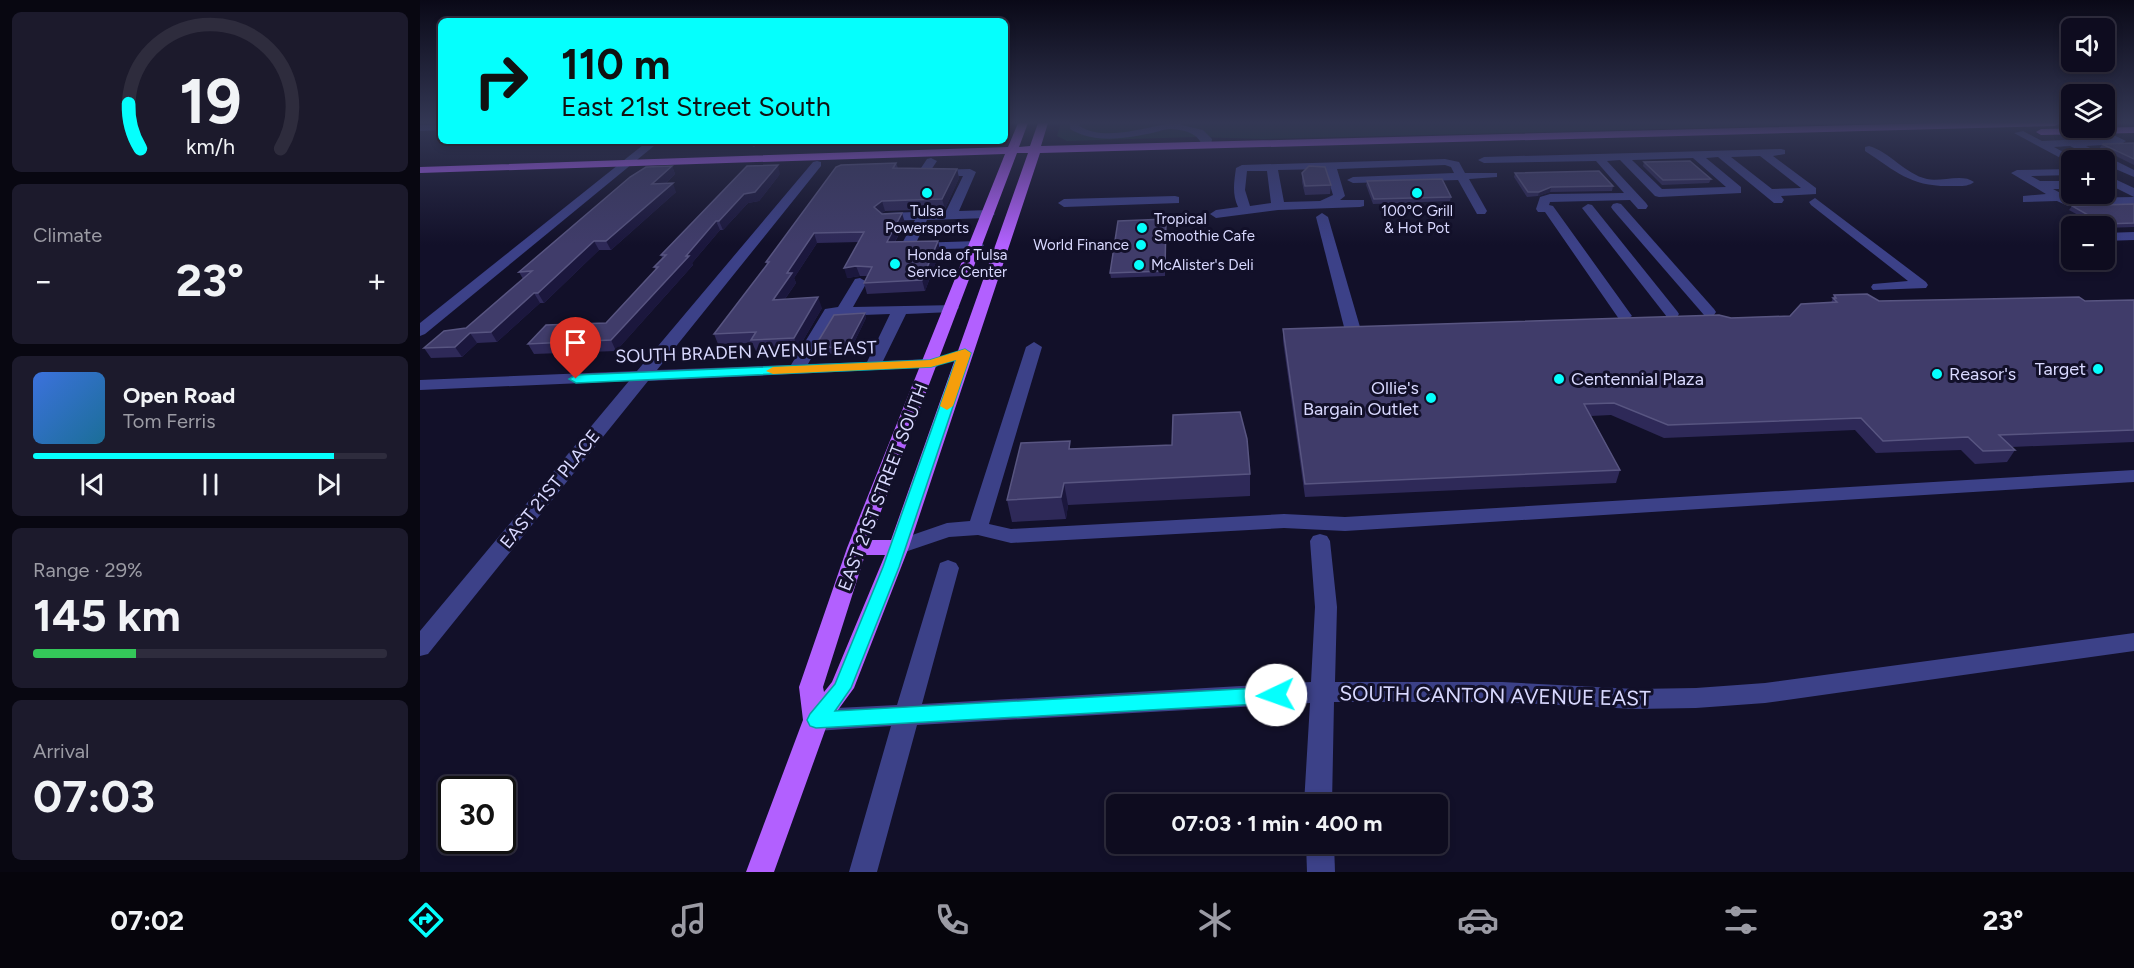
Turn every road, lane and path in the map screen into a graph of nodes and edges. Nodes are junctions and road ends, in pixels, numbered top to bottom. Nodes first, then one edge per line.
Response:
1 (626, 164) junction
2 (818, 164) junction
3 (827, 164) edge
4 (929, 164) edge
5 (1007, 164) edge
6 (1029, 164) edge
7 (1392, 164) edge
8 (1454, 164) edge
9 (1571, 164) edge
10 (1604, 164) edge
11 (1630, 164) edge
12 (1706, 164) edge
13 (1733, 164) edge
14 (1777, 164) edge
15 (1892, 164) edge
16 (2113, 164) edge
17 (1330, 165) junction
18 (1348, 165) junction
19 (1272, 167) junction
20 (422, 171) edge
21 (2061, 172) edge
22 (2134, 174) edge
23 (1462, 176) junction
24 (1353, 180) junction
25 (1968, 182) dead end
26 (2061, 185) edge
27 (2039, 186) junction
28 (2115, 186) edge
29 (2134, 192) edge
30 (1659, 193) junction
31 (1768, 193) junction
32 (1633, 196) junction
33 (2060, 197) junction
34 (2027, 199) dead end
35 (1175, 200) dead end
36 (2134, 201) edge
37 (1780, 202) dead end
38 (1815, 202) dead end
39 (1064, 203) dead end
40 (1278, 206) junction
41 (1642, 206) dead end
42 (1672, 206) dead end
43 (1617, 207) dead end
44 (1588, 208) dead end
45 (1246, 210) junction
46 (1323, 211) junction
47 (1481, 211) dead end
48 (989, 214) junction
49 (1216, 214) dead end
50 (923, 216) junction
51 (885, 218) edge
52 (949, 227) junction
53 (2115, 237) edge
54 (2133, 237) edge
55 (976, 245) junction
56 (860, 282) dead end
57 (1878, 287) dead end
58 (952, 308) junction
59 (900, 310) junction
60 (837, 312) junction
61 (1709, 312) dead end
62 (1672, 314) edge
63 (1624, 316) edge
64 (1352, 327) edge
65 (420, 331) edge
66 (1034, 346) dead end
67 (965, 353) junction
68 (931, 364) junction
69 (873, 366) junction
70 (796, 370) junction
71 (642, 376) junction
72 (420, 385) edge
73 (2134, 476) edge
74 (978, 528) junction
75 (1320, 541) dead end
76 (899, 547) junction
77 (857, 548) junction
78 (948, 568) dead end
79 (2134, 642) edge
80 (420, 647) edge
81 (1322, 693) junction
82 (908, 714) junction
83 (816, 720) junction
84 (1318, 794) edge
85 (1320, 854) edge
86 (760, 872) edge
87 (863, 872) edge
88 (1321, 872) edge

1 - 2 main road
1 - 20 main road
1 - 65 street
2 - 3 main road
2 - 71 street, EAST 21ST PLACE
4 - 52 street
5 - 48 main road, EAST 21ST STREET SOUTH
6 - 67 main road, EAST 21ST STREET SOUTH
7 - 18 street
8 - 23 street
9 - 23 street
10 - 32 street
11 - 30 street
12 - 30 street
13 - 31 street
14 - 31 street
15 - 25 street
16 - 22 street
17 - 18 street
17 - 19 street
17 - 46 street
18 - 24 street
19 - 40 street
19 - 45 street
21 - 27 street
23 - 24 street
23 - 47 street
24 - 46 street
26 - 27 street
27 - 33 street
28 - 29 street
30 - 42 street
31 - 37 street
32 - 41 street
32 - 63 street
33 - 34 street
33 - 36 street
35 - 39 street
38 - 57 street
40 - 45 street
40 - 46 street
43 - 61 street
44 - 62 street
45 - 49 street
46 - 64 street
48 - 52 street
48 - 55 main road, EAST 21ST STREET SOUTH
50 - 51 street
50 - 52 street
50 - 52 street
52 - 55 street
53 - 54 street
55 - 58 main road, EAST 21ST STREET SOUTH
56 - 60 street
58 - 59 street
58 - 68 main road, EAST 21ST STREET SOUTH
59 - 60 street
59 - 69 street
60 - 70 street
66 - 74 street
67 - 68 main road
67 - 76 main road, EAST 21ST STREET SOUTH
68 - 69 street, SOUTH BRADEN AVENUE EAST
68 - 77 main road, EAST 21ST STREET SOUTH
69 - 70 street, SOUTH BRADEN AVENUE EAST
70 - 71 street, SOUTH BRADEN AVENUE EAST
71 - 72 street, SOUTH BRADEN AVENUE EAST
71 - 80 street, EAST 21ST PLACE
73 - 74 street
74 - 76 street
75 - 81 street
76 - 77 main road
76 - 83 main road, EAST 21ST STREET SOUTH
77 - 83 main road, EAST 21ST STREET SOUTH
78 - 82 street
79 - 81 street, SOUTH CANTON AVENUE EAST
81 - 82 street, SOUTH CANTON AVENUE EAST
81 - 84 street
82 - 83 street, SOUTH CANTON AVENUE EAST
82 - 87 street
83 - 86 main road, EAST 21ST STREET SOUTH
85 - 88 street

